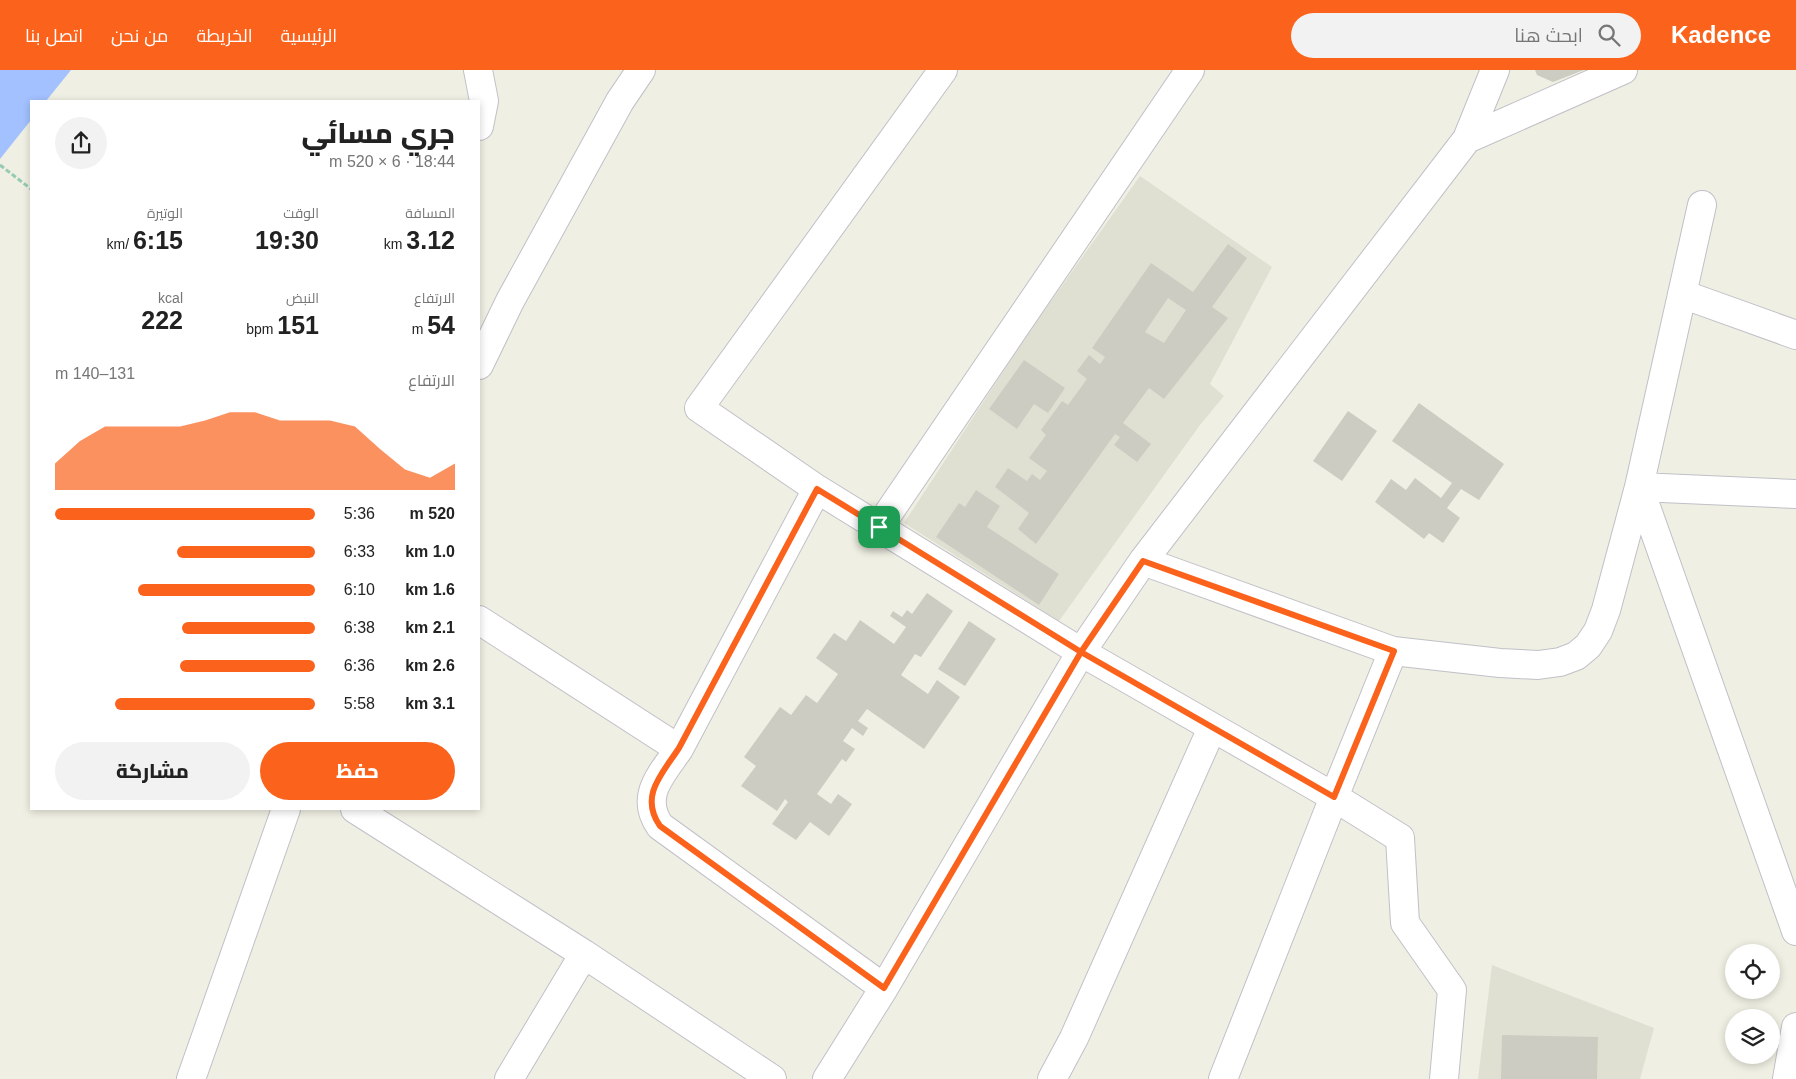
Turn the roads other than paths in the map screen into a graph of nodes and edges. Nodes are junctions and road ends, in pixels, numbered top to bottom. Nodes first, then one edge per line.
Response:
1 (478, 70) edge
2 (641, 70) edge
3 (943, 70) edge
4 (1190, 70) edge
5 (1623, 70) edge
6 (1491, 71) edge
7 (480, 121) edge
8 (1467, 139) junction
9 (1702, 205) dead end
10 (1682, 294) junction
11 (1796, 335) edge
12 (480, 359) edge
13 (1639, 487) junction
14 (817, 489) junction
15 (1796, 494) edge
16 (879, 527) junction
17 (1143, 561) junction
18 (480, 621) edge
19 (1394, 651) junction
20 (1081, 652) junction
21 (1212, 728) junction
22 (679, 748) junction
23 (1334, 797) junction
24 (286, 810) edge
25 (356, 810) edge
26 (1796, 931) edge
27 (584, 954) junction
28 (884, 988) junction
29 (1796, 1027) edge
30 (191, 1079) edge
31 (509, 1079) edge
32 (772, 1079) edge
33 (827, 1079) edge
34 (1052, 1079) edge
35 (1223, 1079) edge
36 (1444, 1079) edge
37 (1788, 1079) edge

1 - 7 street
2 - 12 street
3 - 14 street
4 - 16 street
5 - 8 street
6 - 8 street
8 - 17 street
9 - 10 street
10 - 11 street
10 - 13 street
13 - 15 street
13 - 19 street
13 - 26 street
14 - 16 street
14 - 22 street
16 - 20 street
17 - 19 street
17 - 20 street
18 - 22 street
19 - 23 street
20 - 21 street
20 - 28 street
21 - 23 street
21 - 34 street
22 - 28 street
23 - 35 street
23 - 36 street
24 - 30 street
25 - 27 street
27 - 31 street
27 - 32 street
28 - 33 street
29 - 37 street

